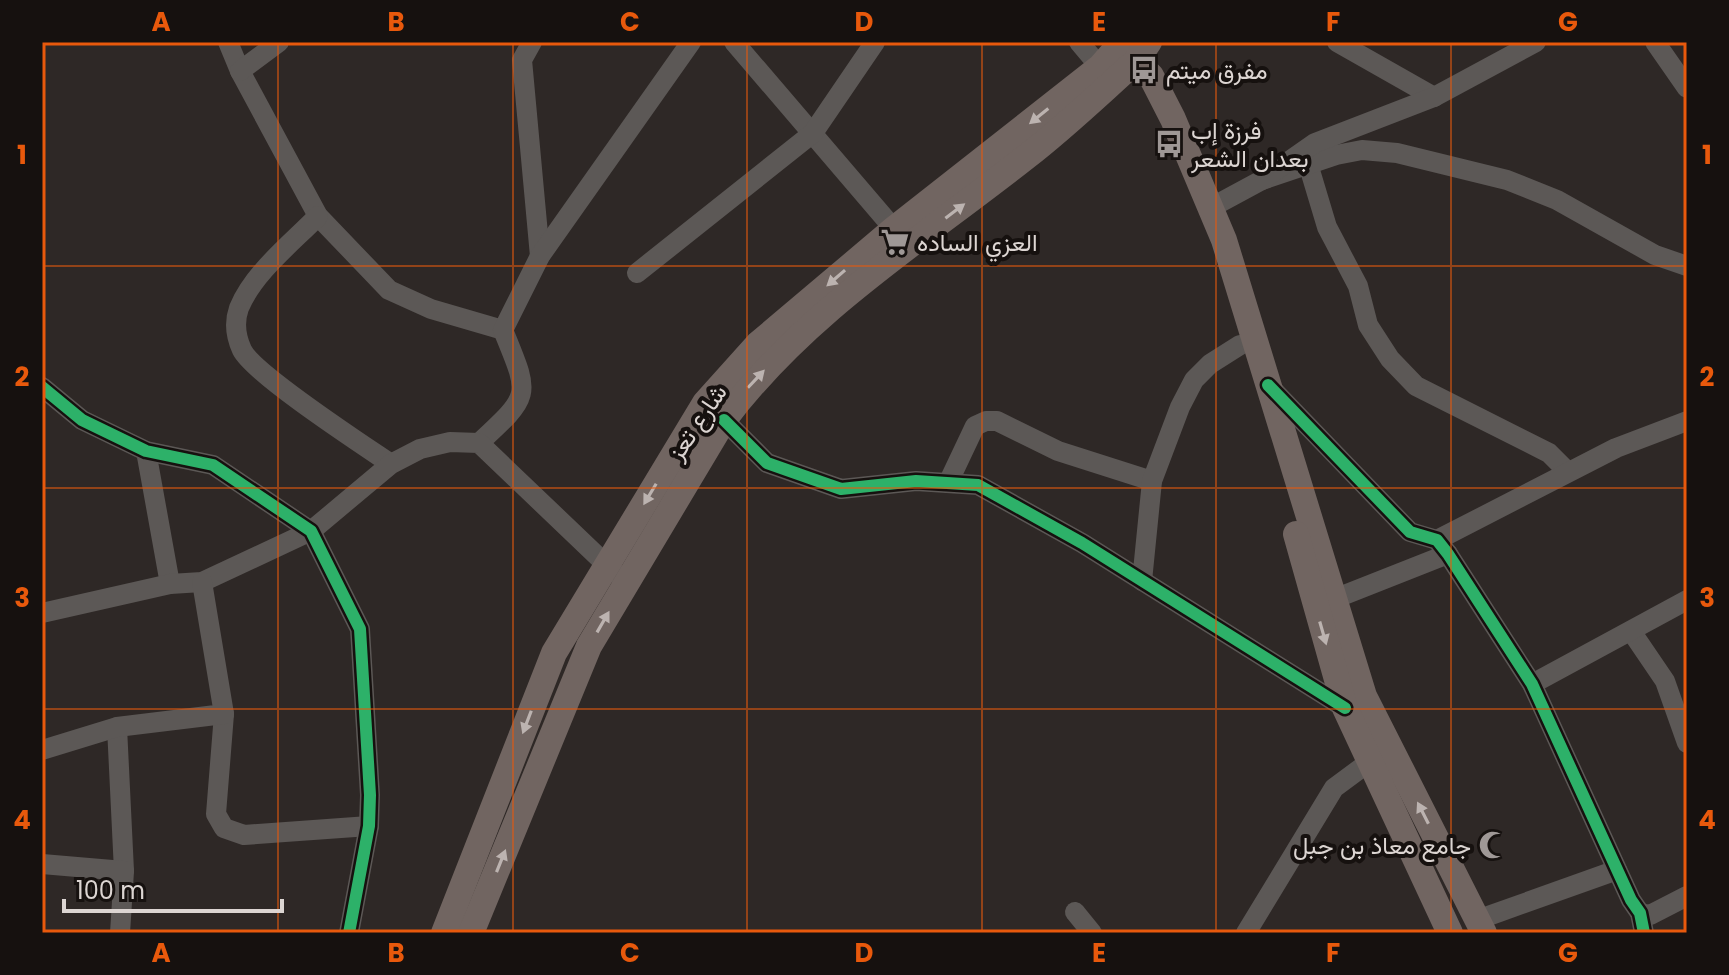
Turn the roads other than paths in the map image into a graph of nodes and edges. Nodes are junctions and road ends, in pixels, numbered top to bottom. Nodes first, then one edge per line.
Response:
1 (228, 42) edge
2 (279, 42) edge
3 (532, 42) edge
4 (691, 42) edge
5 (734, 42) edge
6 (875, 42) edge
7 (1079, 42) edge
8 (1337, 42) edge
9 (1536, 42) edge
10 (1655, 42) edge
11 (1136, 48) edge
12 (1100, 67) junction
13 (240, 71) junction
14 (1687, 88) edge
15 (1434, 97) junction
16 (813, 133) junction
17 (1309, 167) junction
18 (1262, 180) junction
19 (1212, 207) junction
20 (318, 216) junction
21 (894, 229) junction
22 (540, 256) junction
23 (1687, 266) edge
24 (637, 273) dead end
25 (503, 330) junction
26 (1240, 345) junction
27 (1268, 385) junction
28 (42, 387) edge
29 (724, 420) junction
30 (1687, 421) edge
31 (479, 443) junction
32 (146, 451) junction
33 (391, 464) junction
34 (1568, 472) junction
35 (1152, 481) junction
36 (948, 483) junction
37 (311, 531) junction
38 (1443, 547) junction
39 (616, 574) junction
40 (1142, 581) junction
41 (202, 582) junction
42 (170, 584) junction
43 (1334, 599) junction
44 (1687, 600) edge
45 (42, 613) edge
46 (1631, 631) junction
47 (1532, 684) junction
48 (1345, 708) junction
49 (224, 714) junction
50 (117, 727) junction
51 (1687, 743) edge
52 (42, 750) edge
53 (1380, 754) junction
54 (369, 826) junction
55 (42, 864) edge
56 (1617, 870) junction
57 (124, 871) junction
58 (1687, 896) edge
59 (1075, 912) dead end
60 (1642, 923) edge
61 (1480, 926) edge
62 (120, 933) edge
63 (349, 933) edge
64 (444, 933) edge
65 (471, 933) edge
66 (1092, 933) edge
67 (1246, 933) edge
68 (1450, 933) edge

1 - 13 street
2 - 13 street
3 - 22 street
4 - 22 street
5 - 16 street
6 - 16 street
7 - 12 street
8 - 15 street
9 - 15 street
10 - 14 street
11 - 12 main road, شارع تعز
11 - 19 main road
29 -> 11 main road, شارع تعز
12 -> 21 main road, شارع تعز
13 - 20 street
15 - 18 street
16 - 21 street
16 - 24 street
17 - 18 street
17 - 23 street
17 - 34 street
18 - 19 street
19 - 26 main road
19 - 27 main road
20 - 25 street
20 - 33 street
21 -> 39 main road, شارع تعز
22 - 25 street
25 - 31 street
26 - 35 street
26 -> 48 main road
27 - 38 street
27 - 43 main road
28 - 32 street
29 - 36 street
29 - 39 main road, شارع تعز
30 - 34 street
31 - 33 street
31 - 39 street
32 - 37 street
32 - 42 street
33 - 37 street
34 - 38 street
35 - 36 street
35 - 40 street
36 - 40 street
37 - 41 street
37 - 54 street
38 - 43 street
38 - 47 street
39 -> 64 main road, شارع تعز
65 -> 39 main road, شارع تعز
40 - 48 street
41 - 42 street
41 - 49 street
42 - 45 street
43 - 53 main road
44 - 46 street
46 - 47 street
46 - 51 street
47 - 56 street
48 - 53 main road
49 - 50 street
49 - 54 street
50 - 52 street
50 - 57 street
61 -> 53 main road
53 - 67 street
53 - 68 main road
54 - 63 street
55 - 57 street
56 - 60 street
56 - 61 street
57 - 62 street
58 - 60 street
59 - 66 street

